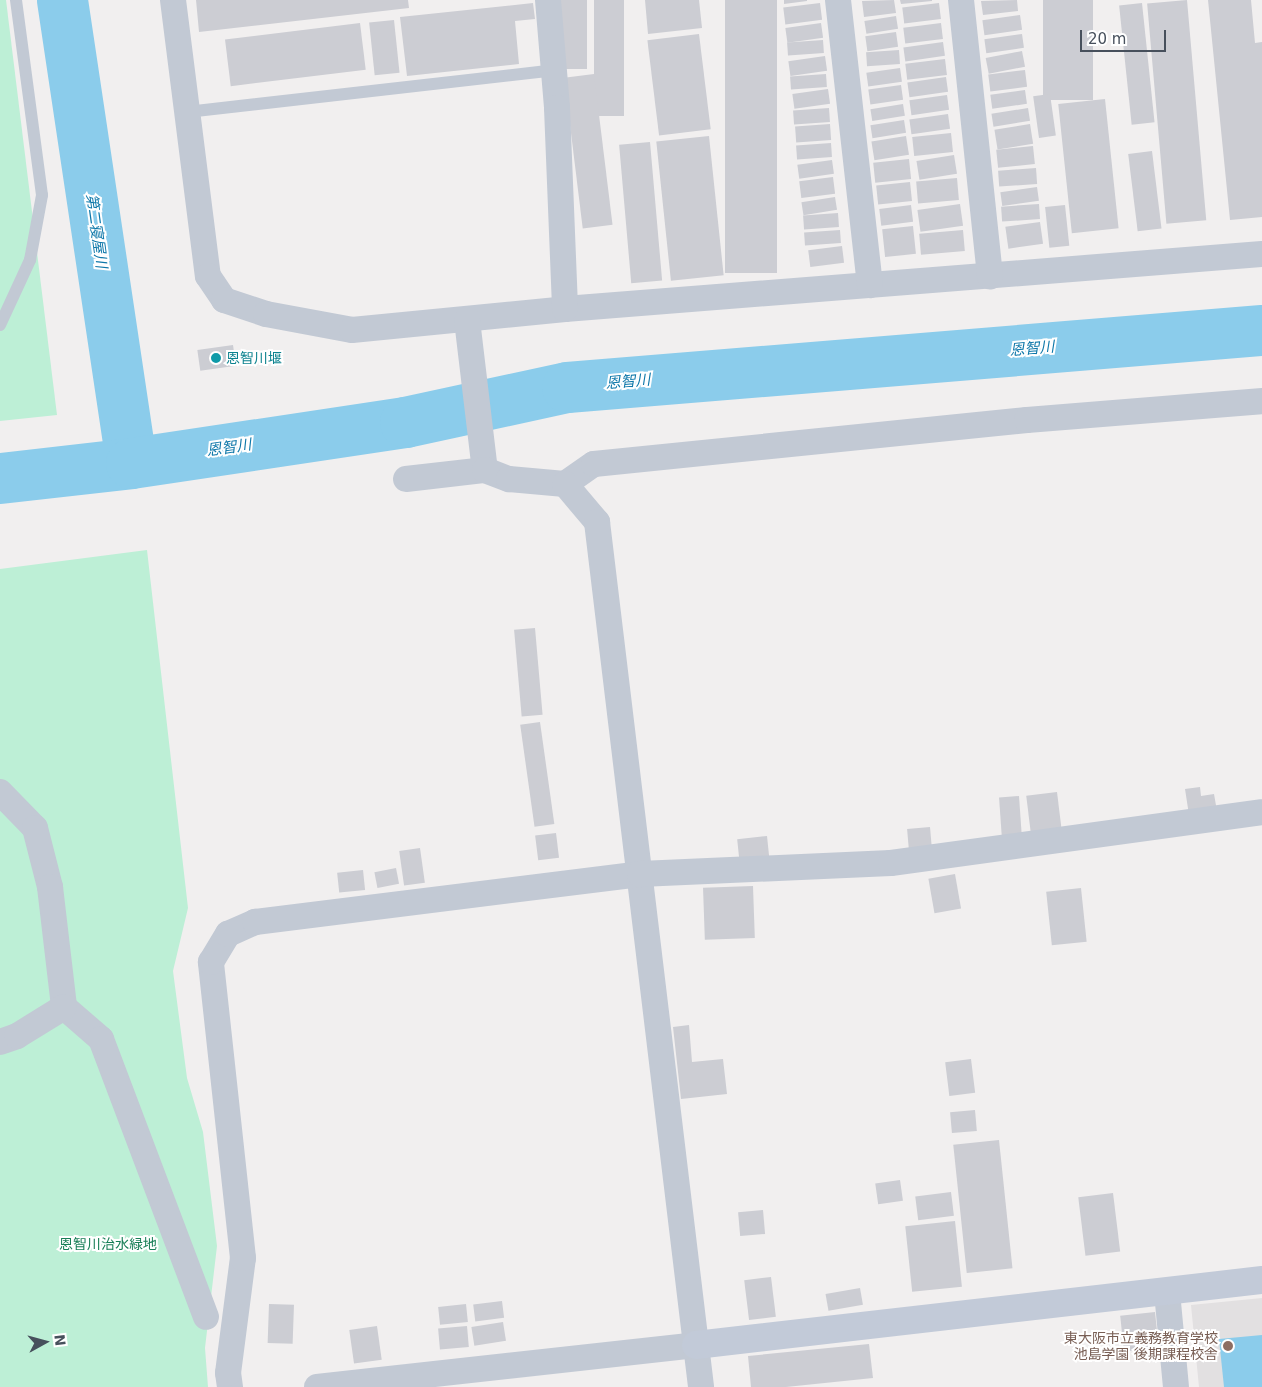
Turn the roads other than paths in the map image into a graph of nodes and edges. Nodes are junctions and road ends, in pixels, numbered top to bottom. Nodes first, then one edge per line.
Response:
1 (16, 0) edge
2 (173, 0) edge
3 (548, 0) edge
4 (838, 0) edge
5 (961, 0) edge
6 (554, 70) junction
7 (187, 112) junction
8 (1262, 254) edge
9 (990, 276) junction
10 (870, 285) junction
11 (565, 309) junction
12 (467, 320) junction
13 (0, 325) edge
14 (1262, 401) edge
15 (485, 470) junction
16 (406, 479) dead end
17 (565, 484) junction
18 (0, 792) edge
19 (1262, 812) edge
20 (640, 874) junction
21 (64, 1006) junction
22 (0, 1042) edge
23 (1262, 1280) edge
24 (1167, 1292) junction
25 (206, 1317) dead end
26 (696, 1345) junction
27 (230, 1387) edge
28 (318, 1387) edge
29 (701, 1387) edge
30 (1176, 1387) edge

1 - 13 lane
2 - 7 street
3 - 6 street
4 - 10 street
5 - 9 street
6 - 7 lane
6 - 11 street
7 - 12 street
8 - 9 street
9 - 10 street
10 - 11 street
11 - 12 street
12 - 15 street
14 - 17 street
15 - 16 street
15 - 17 street
17 - 20 street
18 - 21 street
19 - 20 street
20 - 26 street
20 - 27 street
21 - 22 street
21 - 25 street
23 - 24 street
24 - 26 street
24 - 30 street
26 - 28 street
26 - 29 street

